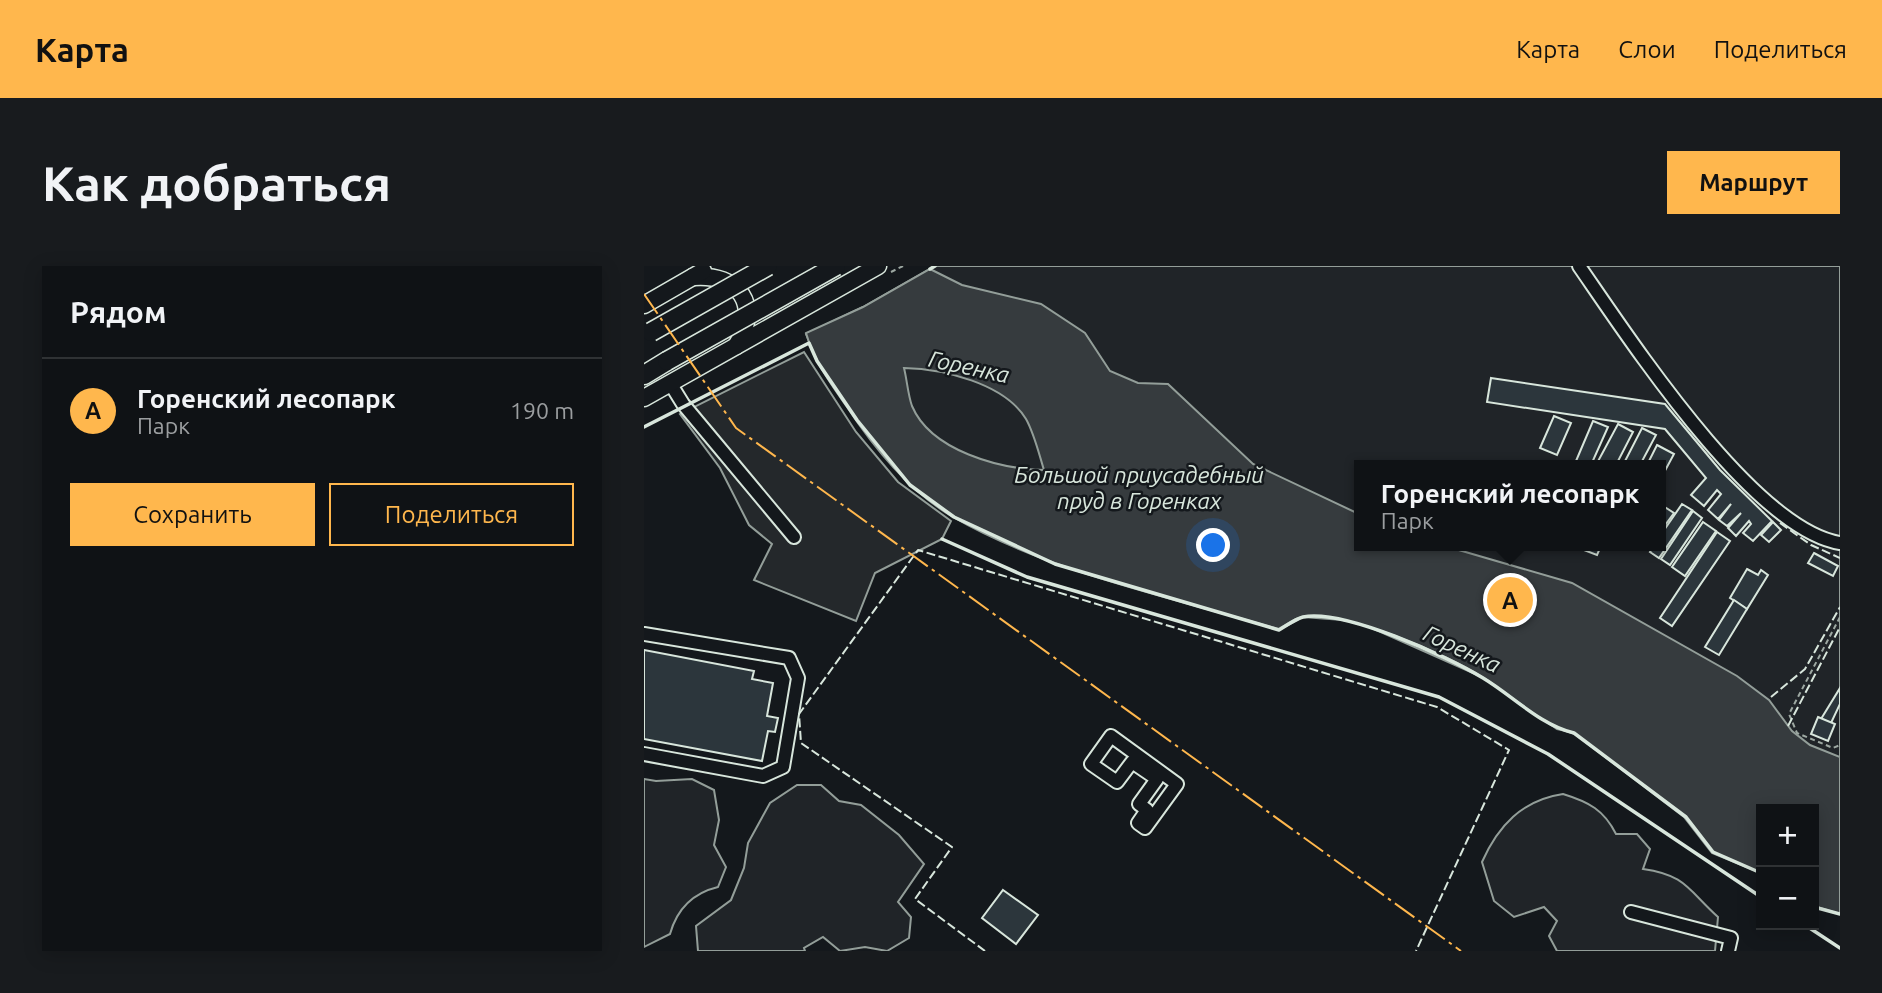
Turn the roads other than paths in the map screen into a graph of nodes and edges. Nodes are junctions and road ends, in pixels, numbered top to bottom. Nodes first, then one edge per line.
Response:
1 (712, 266) edge
2 (768, 266) edge
3 (821, 266) edge
4 (836, 266) edge
5 (878, 266) edge
6 (1579, 266) edge
7 (862, 275) junction
8 (693, 277) junction
9 (644, 305) edge
10 (647, 333) edge
11 (737, 346) junction
12 (644, 375) edge
13 (670, 383) junction
14 (644, 398) edge
15 (794, 537) dead end
16 (1840, 545) edge
17 (644, 634) edge
18 (1111, 736) joint
19 (644, 754) edge
20 (1631, 912) dead end
21 (1728, 951) edge

1 - 8 main road
2 - 10 highway, bridge
3 - 7 main road
4 - 12 highway, bridge
5 - 7 main road
6 - 16 lane
7 - 11 main road
8 - 9 main road
8 - 11 main road
11 - 13 main road
13 - 14 main road
13 - 15 lane
17 - 19 lane
18 - 18 lane
20 - 21 lane

